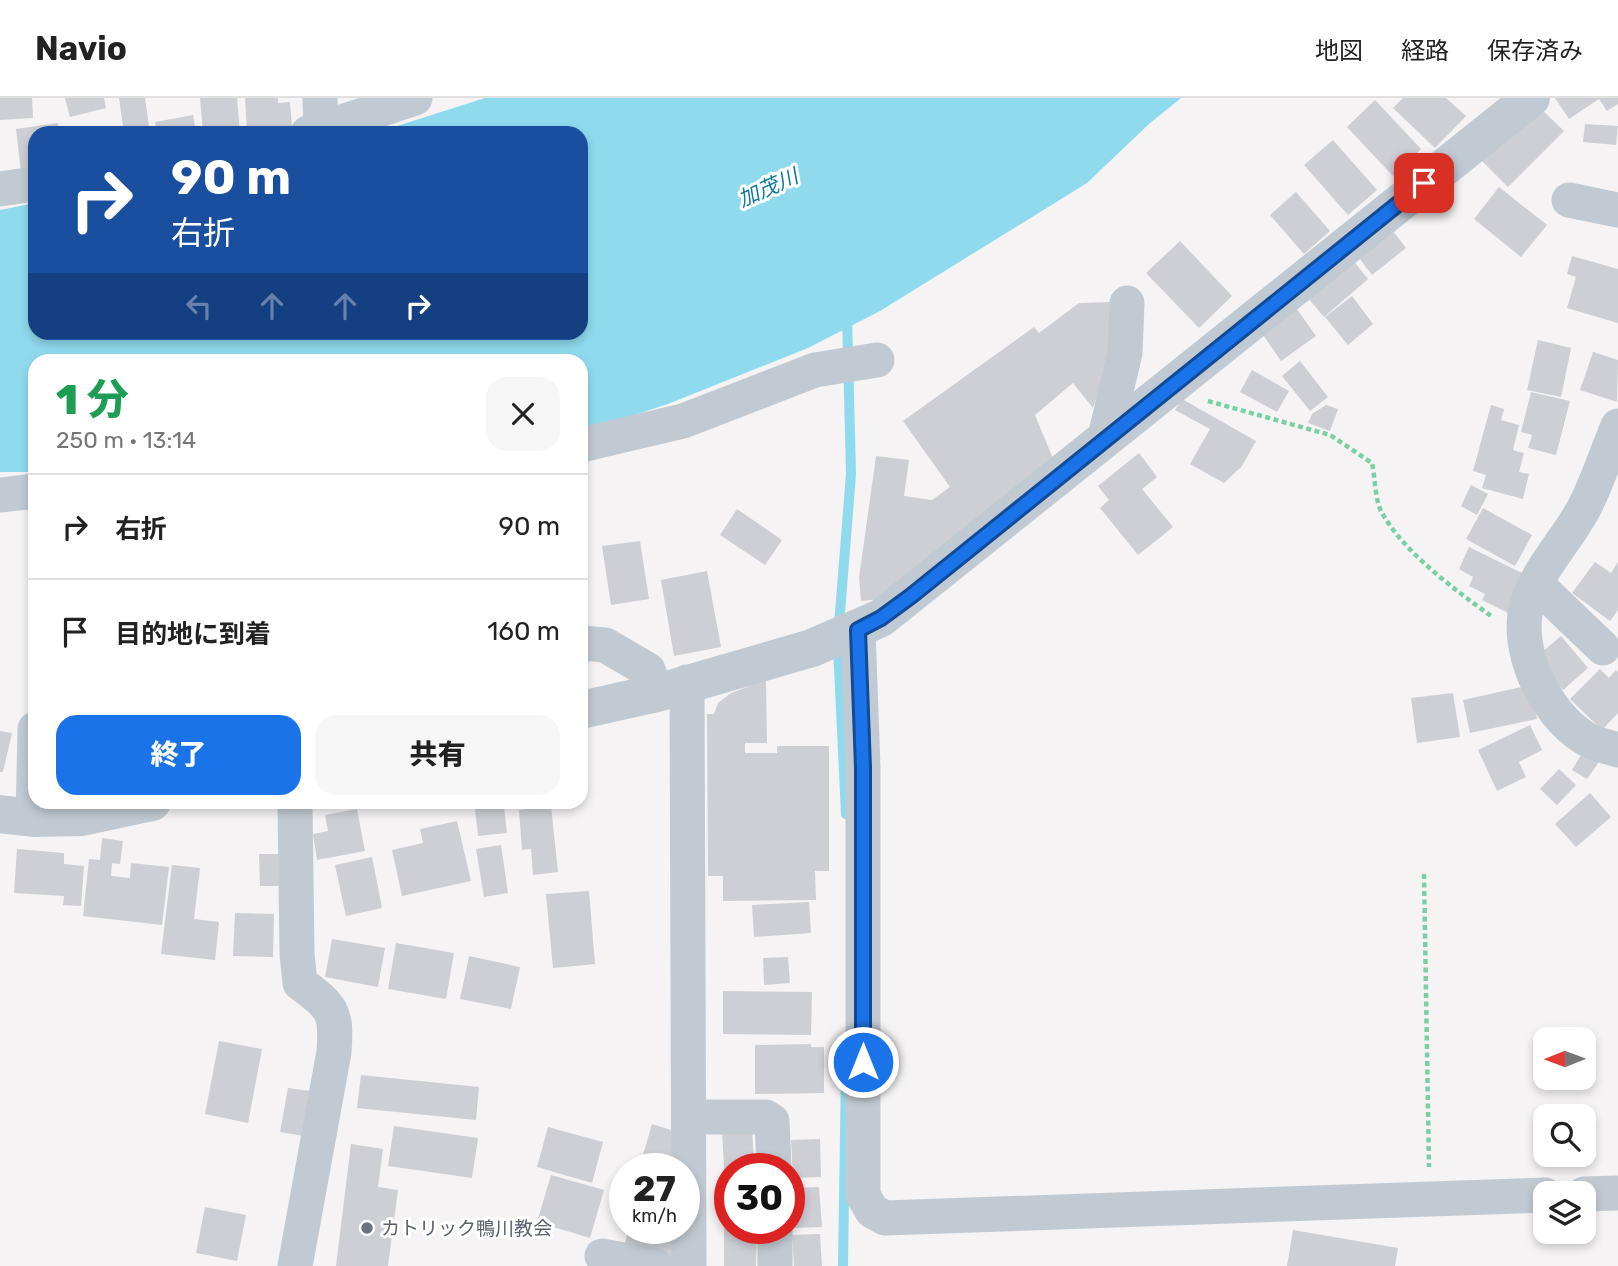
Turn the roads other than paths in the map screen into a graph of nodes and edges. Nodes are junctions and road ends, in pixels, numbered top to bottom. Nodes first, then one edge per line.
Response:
1 (415, 98) edge
2 (1531, 98) edge
3 (316, 121) edge
4 (28, 185) edge
5 (0, 189) edge
6 (1569, 200) dead end
7 (1618, 210) edge
8 (1127, 303) dead end
9 (877, 360) dead end
10 (1618, 426) edge
11 (1105, 437) junction
12 (588, 443) edge
13 (28, 492) edge
14 (0, 495) edge
15 (1536, 584) junction
16 (858, 630) junction
17 (588, 644) edge
18 (1603, 648) dead end
19 (672, 688) junction
20 (588, 708) edge
21 (1618, 750) edge
22 (28, 763) edge
23 (119, 809) edge
24 (295, 809) edge
25 (17, 816) edge
26 (690, 1117) junction
27 (773, 1153) edge
28 (1618, 1193) edge
29 (1596, 1194) edge
30 (1533, 1195) edge
31 (775, 1244) edge
32 (603, 1256) dead end
33 (295, 1266) edge
34 (656, 1266) edge
35 (689, 1266) edge
36 (775, 1266) edge

1 - 3 street
2 - 11 street
4 - 5 street
6 - 7 street
8 - 11 street
9 - 12 street
10 - 15 street
11 - 16 street
13 - 14 street
15 - 18 street
15 - 21 street
16 - 19 street
16 - 30 street
17 - 19 street
19 - 20 street
19 - 26 street
22 - 25 street
23 - 25 street
24 - 33 street
26 - 27 street
26 - 35 street
28 - 29 street
31 - 36 street
32 - 34 street

